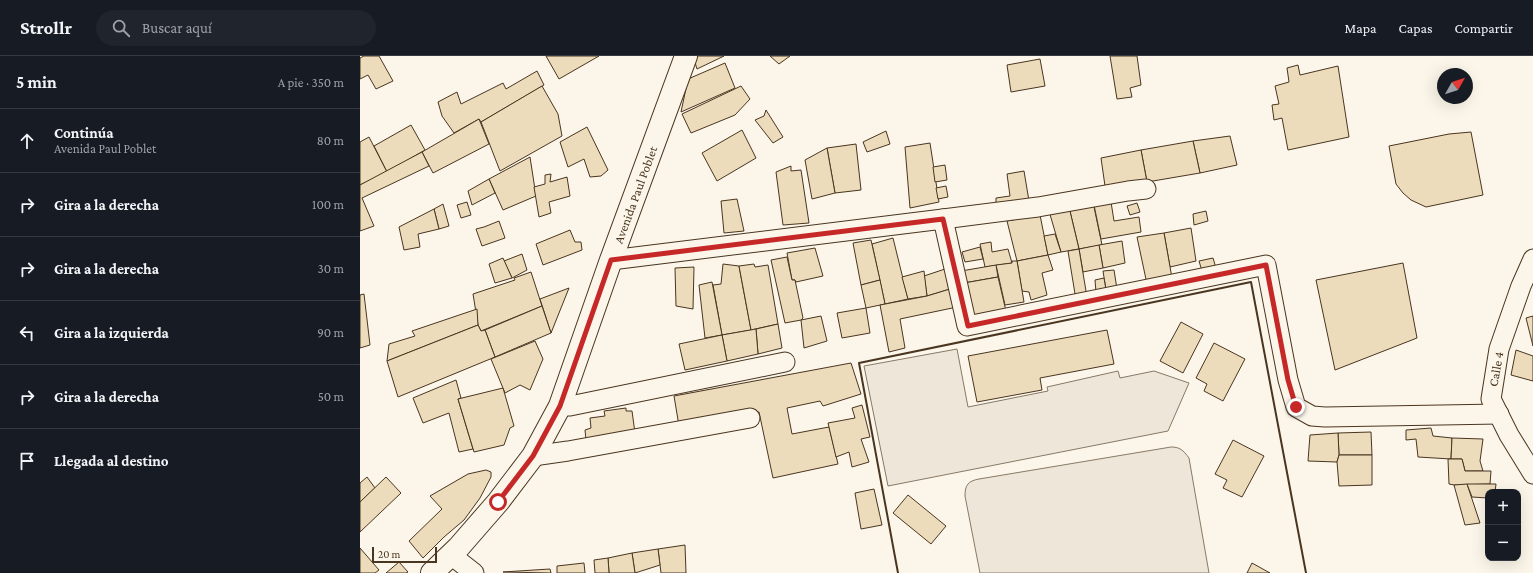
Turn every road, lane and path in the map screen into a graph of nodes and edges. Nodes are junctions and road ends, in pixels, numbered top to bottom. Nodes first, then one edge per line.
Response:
1 (686, 56) edge
2 (1146, 189) dead end
3 (943, 219) junction
4 (1533, 258) edge
5 (611, 260) junction
6 (785, 362) dead end
7 (560, 406) junction
8 (1499, 414) junction
9 (750, 418) dead end
10 (533, 456) junction
11 (1533, 474) edge
12 (451, 555) junction
13 (432, 573) edge
14 (474, 573) edge

1 - 5 main road, Avenida Paul Poblet
2 - 3 street
3 - 5 street
3 - 8 street
4 - 8 street, Calle 4
5 - 7 main road, Avenida Paul Poblet
6 - 7 street
7 - 10 main road, Avenida Paul Poblet
8 - 11 street, Calle 4
9 - 10 street
10 - 12 main road, Avenida Paul Poblet
12 - 13 main road, Avenida Paul Poblet
12 - 14 street

